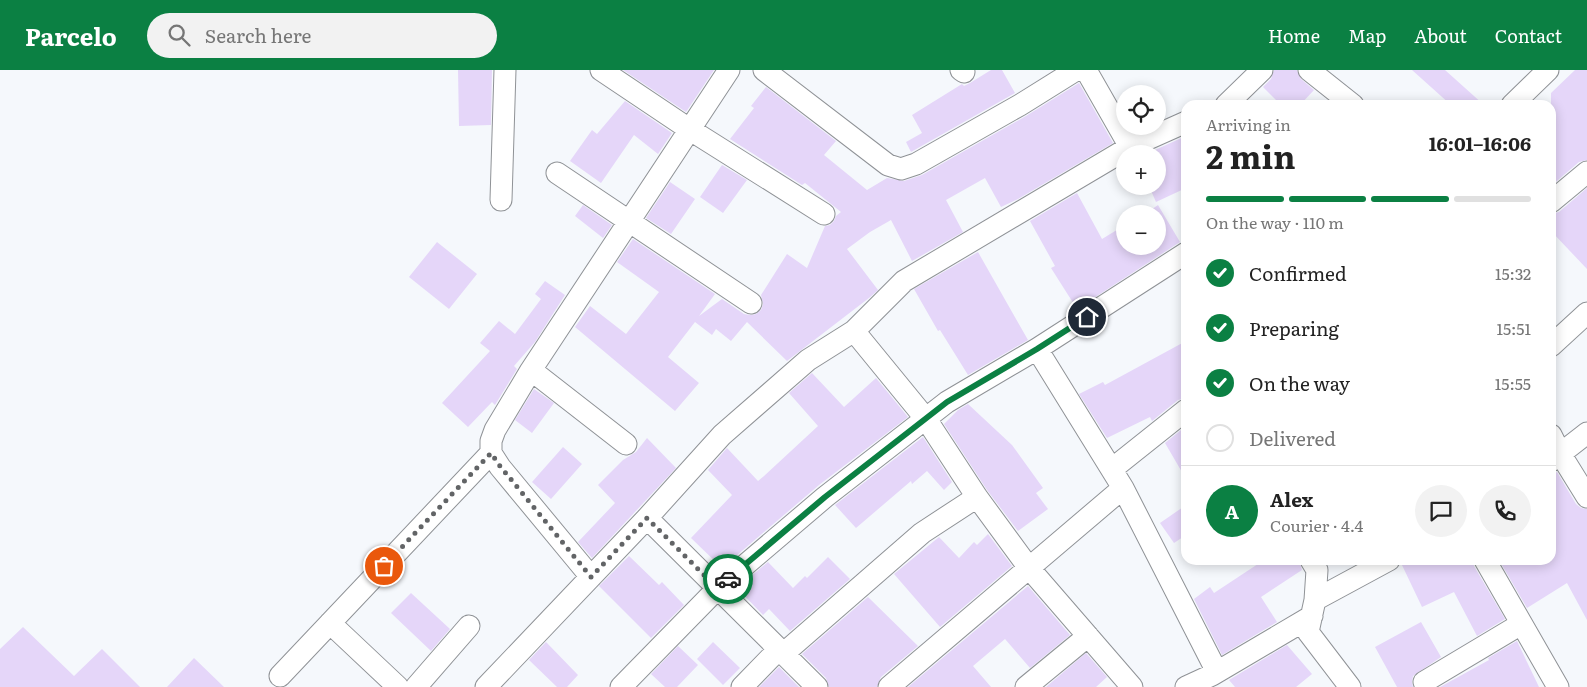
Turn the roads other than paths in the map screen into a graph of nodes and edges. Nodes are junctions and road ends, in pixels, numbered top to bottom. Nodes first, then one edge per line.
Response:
1 (505, 70) edge
2 (601, 70) edge
3 (729, 70) edge
4 (764, 70) edge
5 (1076, 70) edge
6 (1086, 70) edge
7 (1262, 70) edge
8 (1548, 70) edge
9 (1324, 74) edge
10 (1231, 100) edge
11 (1348, 100) edge
12 (1517, 100) edge
13 (1181, 124) edge
14 (689, 129) junction
15 (1129, 145) edge
16 (1134, 145) edge
17 (1116, 155) edge
18 (1587, 172) edge
19 (557, 173) dead end
20 (1556, 198) edge
21 (501, 200) dead end
22 (824, 214) dead end
23 (630, 222) junction
24 (1181, 256) edge
25 (751, 303) dead end
26 (1587, 313) edge
27 (854, 331) junction
28 (1556, 341) edge
29 (1037, 349) junction
30 (531, 370) junction
31 (1181, 414) edge
32 (926, 419) junction
33 (1587, 433) edge
34 (626, 444) dead end
35 (491, 453) junction
36 (1556, 458) edge
37 (1112, 469) junction
38 (1122, 488) junction
39 (977, 497) junction
40 (1587, 497) edge
41 (647, 518) junction
42 (1314, 565) edge
43 (1381, 565) edge
44 (1488, 565) edge
45 (1029, 568) junction
46 (591, 577) junction
47 (717, 588) junction
48 (1314, 608) junction
49 (330, 623) junction
50 (1521, 624) junction
51 (468, 626) dead end
52 (1088, 636) junction
53 (781, 652) junction
54 (280, 676) dead end
55 (1217, 678) edge
56 (1424, 682) dead end
57 (398, 687) edge
58 (416, 687) edge
59 (486, 687) edge
60 (621, 687) edge
61 (742, 687) edge
62 (817, 687) edge
63 (889, 687) edge
64 (1026, 687) edge
65 (1132, 687) edge
66 (1186, 687) edge
67 (1350, 687) edge
68 (1558, 687) edge

1 - 21 street
2 - 14 street
3 - 14 street
4 - 5 street
6 - 15 street
7 - 10 street
8 - 12 street
9 - 11 street
13 - 16 street
14 - 22 street
14 - 23 street
17 - 27 street
18 - 20 street
19 - 23 street
23 - 25 street
23 - 30 street
24 - 29 street
26 - 28 street
27 - 32 street
27 - 41 street
29 - 32 street
29 - 37 street
30 - 34 street
30 - 35 street
31 - 37 street
32 - 39 street
32 - 47 street
33 - 36 street
35 - 46 street
35 - 49 street
36 - 40 street
37 - 38 street
38 - 45 street
38 - 55 street
39 - 45 street
39 - 53 street
41 - 46 street
41 - 47 street
42 - 48 street
43 - 48 street
44 - 50 street
45 - 52 street
45 - 63 street
46 - 59 street
47 - 53 street
47 - 60 street
48 - 55 street
48 - 67 street
49 - 54 street
49 - 57 street
50 - 56 street
50 - 68 street
51 - 58 street
52 - 64 street
52 - 65 street
53 - 61 street
53 - 62 street
55 - 66 street

